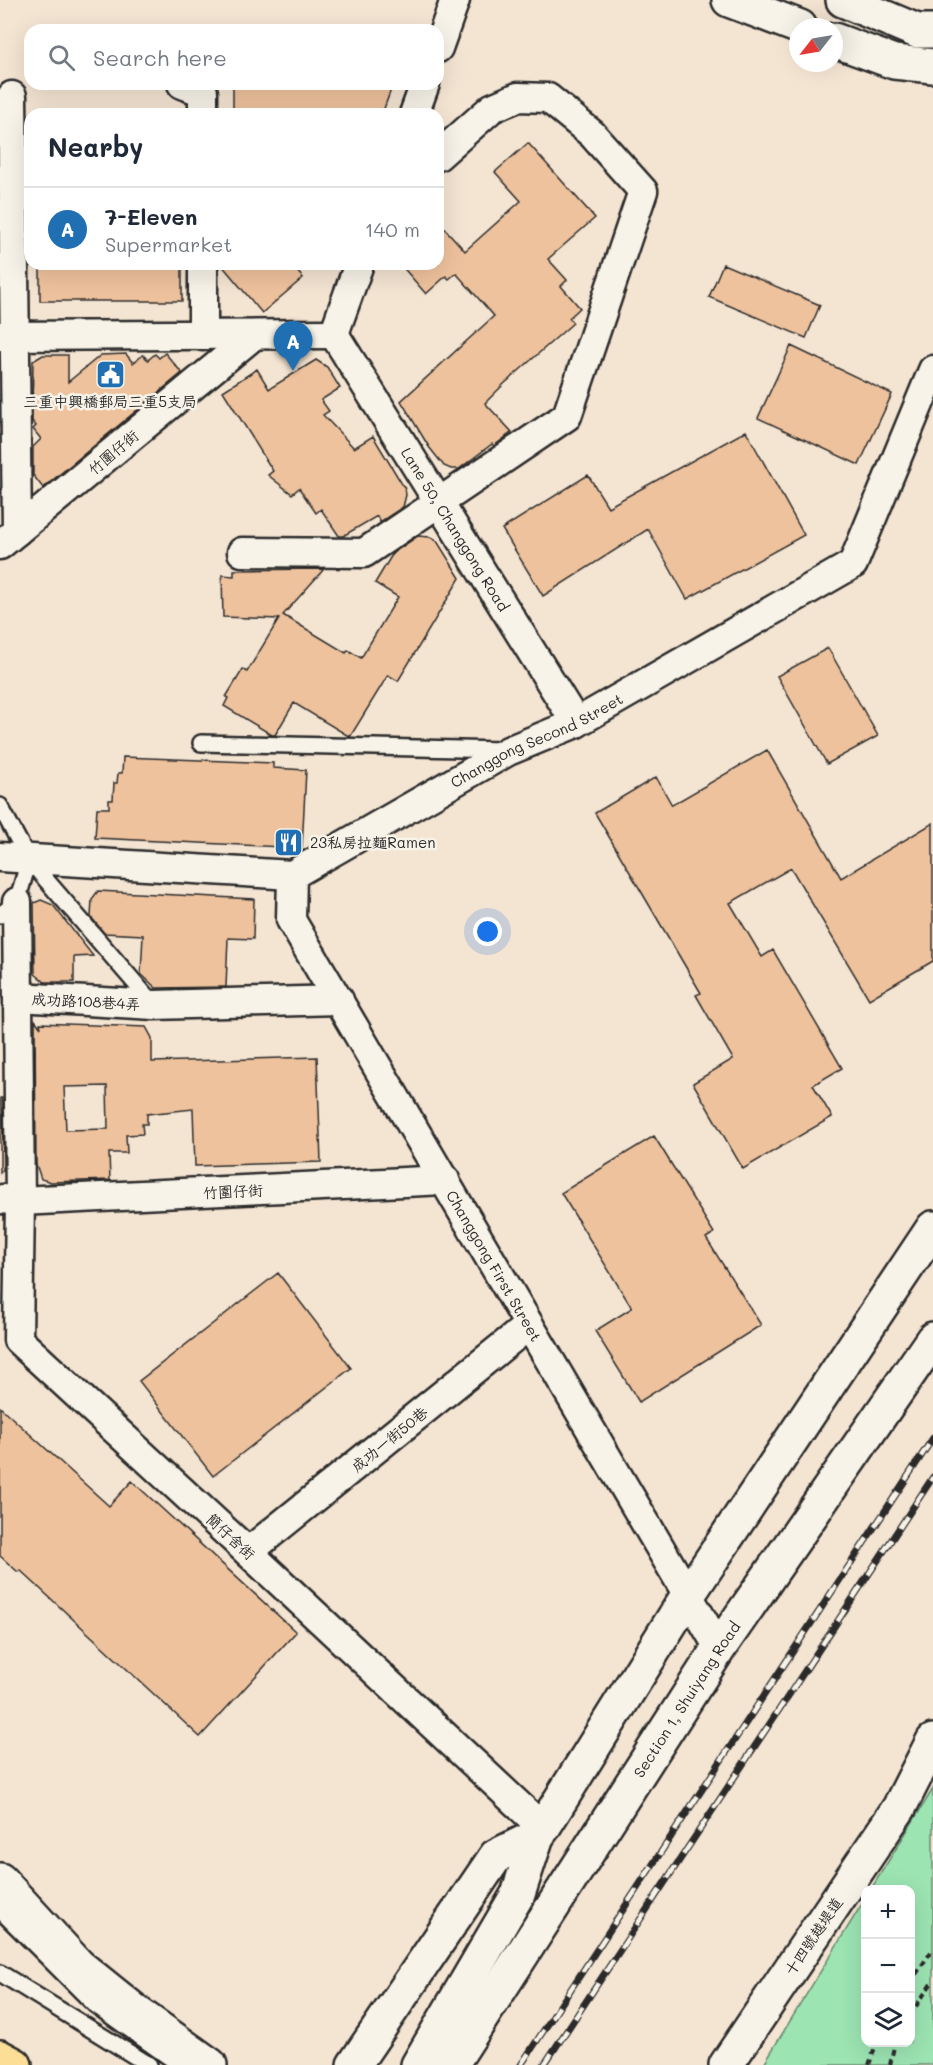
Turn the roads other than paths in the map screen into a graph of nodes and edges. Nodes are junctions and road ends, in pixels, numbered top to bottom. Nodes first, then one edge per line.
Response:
1 (455, 0) edge
2 (729, 0) edge
3 (843, 0) edge
4 (789, 23) edge
5 (444, 31) edge
6 (933, 31) edge
7 (843, 43) edge
8 (933, 66) edge
9 (198, 90) edge
10 (423, 90) edge
11 (12, 96) dead end
12 (203, 108) edge
13 (416, 108) edge
14 (444, 151) edge
15 (203, 270) edge
16 (357, 270) edge
17 (334, 334) junction
18 (254, 335) junction
19 (8, 336) edge
20 (203, 336) junction
21 (933, 370) edge
22 (439, 503) junction
23 (9, 538) edge
24 (242, 552) dead end
25 (576, 723) junction
26 (201, 743) dead end
27 (508, 750) junction
28 (0, 806) edge
29 (0, 857) edge
30 (29, 860) junction
31 (292, 875) junction
32 (9, 909) edge
33 (18, 998) junction
34 (339, 1000) junction
35 (154, 1005) junction
36 (445, 1180) junction
37 (10, 1200) edge
38 (933, 1228) edge
39 (529, 1325) junction
40 (933, 1339) edge
41 (248, 1552) junction
42 (688, 1595) junction
43 (719, 1648) junction
44 (933, 1741) edge
45 (540, 1832) junction
46 (0, 1880) edge
47 (0, 1910) edge
48 (0, 1973) edge
49 (0, 2057) edge
50 (15, 2065) edge
51 (149, 2065) edge
52 (180, 2065) edge
53 (210, 2065) edge
54 (354, 2065) edge
55 (418, 2065) edge
56 (451, 2065) edge
57 (726, 2065) edge

1 - 5 street
2 - 4 street
3 - 6 street
7 - 8 street
9 - 12 street
10 - 13 street
11 - 19 street
14 - 22 street
15 - 20 street
16 - 17 street
17 - 18 street
17 - 22 street, Lane 50, Changgong Road
18 - 20 street
18 - 23 street, 竹圍仔街
19 - 20 street
19 - 23 street
21 - 25 street, Changgong Second Street
22 - 24 street
22 - 25 street, Lane 50, Changgong Road
25 - 27 street, Changgong Second Street
26 - 27 lane
27 - 31 street, Changgong Second Street
28 - 30 lane
29 - 30 street
30 - 31 street
30 - 32 lane
30 - 35 lane
31 - 34 street, Changgong First Street
32 - 33 street, 簡仔舍街
33 - 35 street, 成功路108巷4弄
33 - 37 street, 簡仔舍街
34 - 35 street, 成功路108巷4弄
34 - 36 street, Changgong First Street
36 - 37 street, 竹圍仔街
36 - 39 street, Changgong First Street
37 - 41 street, 簡仔舍街
38 - 42 street
39 - 41 street, 成功一街50巷
39 - 42 street, Changgong First Street
40 - 43 street, Section 1, Shuiyang Road
41 - 45 street, 簡仔舍街
42 - 43 street, Changgong First Street
42 - 45 street
43 - 56 street, Section 1, Shuiyang Road
44 - 57 street, 十四號越堤道
45 - 54 street
45 - 55 street
46 - 53 street
47 - 52 lane
48 - 51 lane
49 - 50 main road

